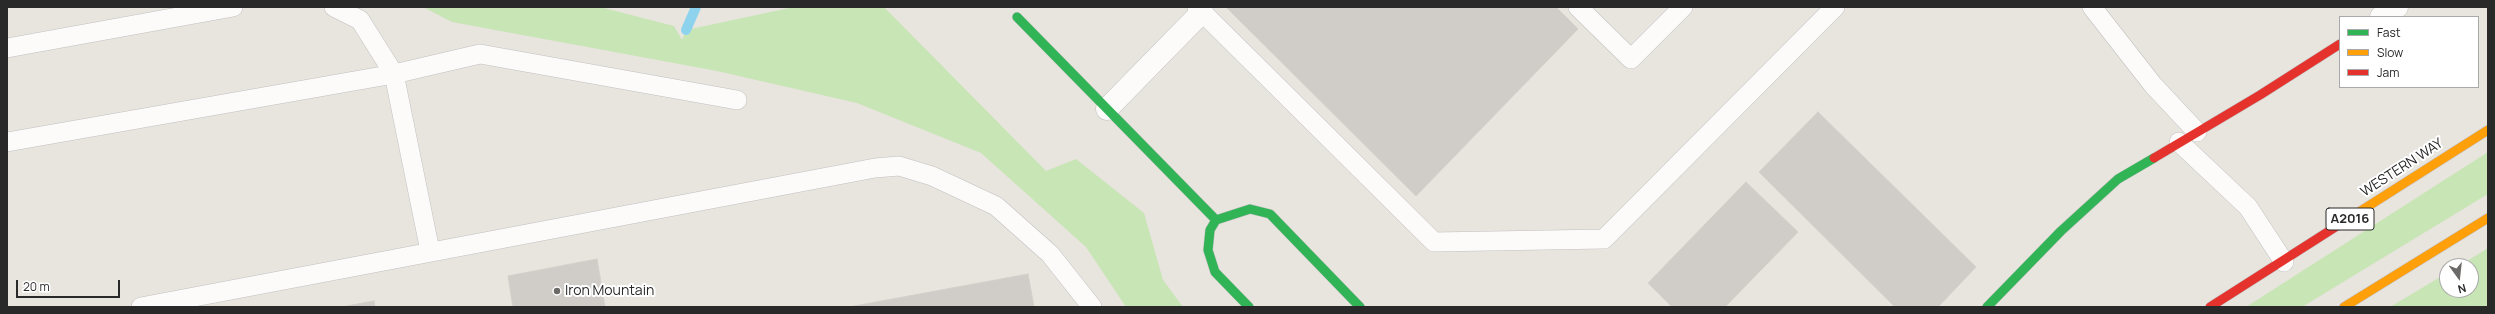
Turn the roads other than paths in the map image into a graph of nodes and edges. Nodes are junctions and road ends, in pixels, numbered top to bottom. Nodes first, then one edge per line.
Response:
1 (233, 7) edge
2 (334, 7) edge
3 (1578, 7) edge
4 (1684, 7) edge
5 (1835, 7) edge
6 (2092, 7) edge
7 (2397, 7) edge
8 (1200, 9) edge
9 (2383, 16) edge
10 (1017, 17) dead end
11 (2339, 45) edge
12 (7, 48) edge
13 (394, 74) junction
14 (737, 100) dead end
15 (1107, 109) junction
16 (2488, 130) edge
17 (2197, 132) junction
18 (7, 142) edge
19 (2180, 142) junction
20 (2488, 218) edge
21 (1216, 220) junction
22 (430, 251) junction
23 (2284, 262) junction
24 (141, 307) edge
25 (1092, 307) edge
26 (1249, 307) edge
27 (1360, 307) edge
28 (1987, 307) edge
29 (2210, 307) edge
30 (2344, 307) edge

1 - 12 lane
2 - 13 lane
3 - 4 lane
5 - 8 lane
6 - 17 lane
7 - 9 street
8 - 15 street
10 - 15 street
11 - 17 street
13 - 14 lane
13 - 18 lane
13 - 22 lane
15 - 21 street
16 - 23 street, WESTERN WAY / A2016
17 - 19 street
19 - 23 lane
19 - 28 street
20 - 30 street
21 - 26 street
21 - 27 street
22 - 24 lane
22 - 25 lane
23 - 29 street, WESTERN WAY / A2016

